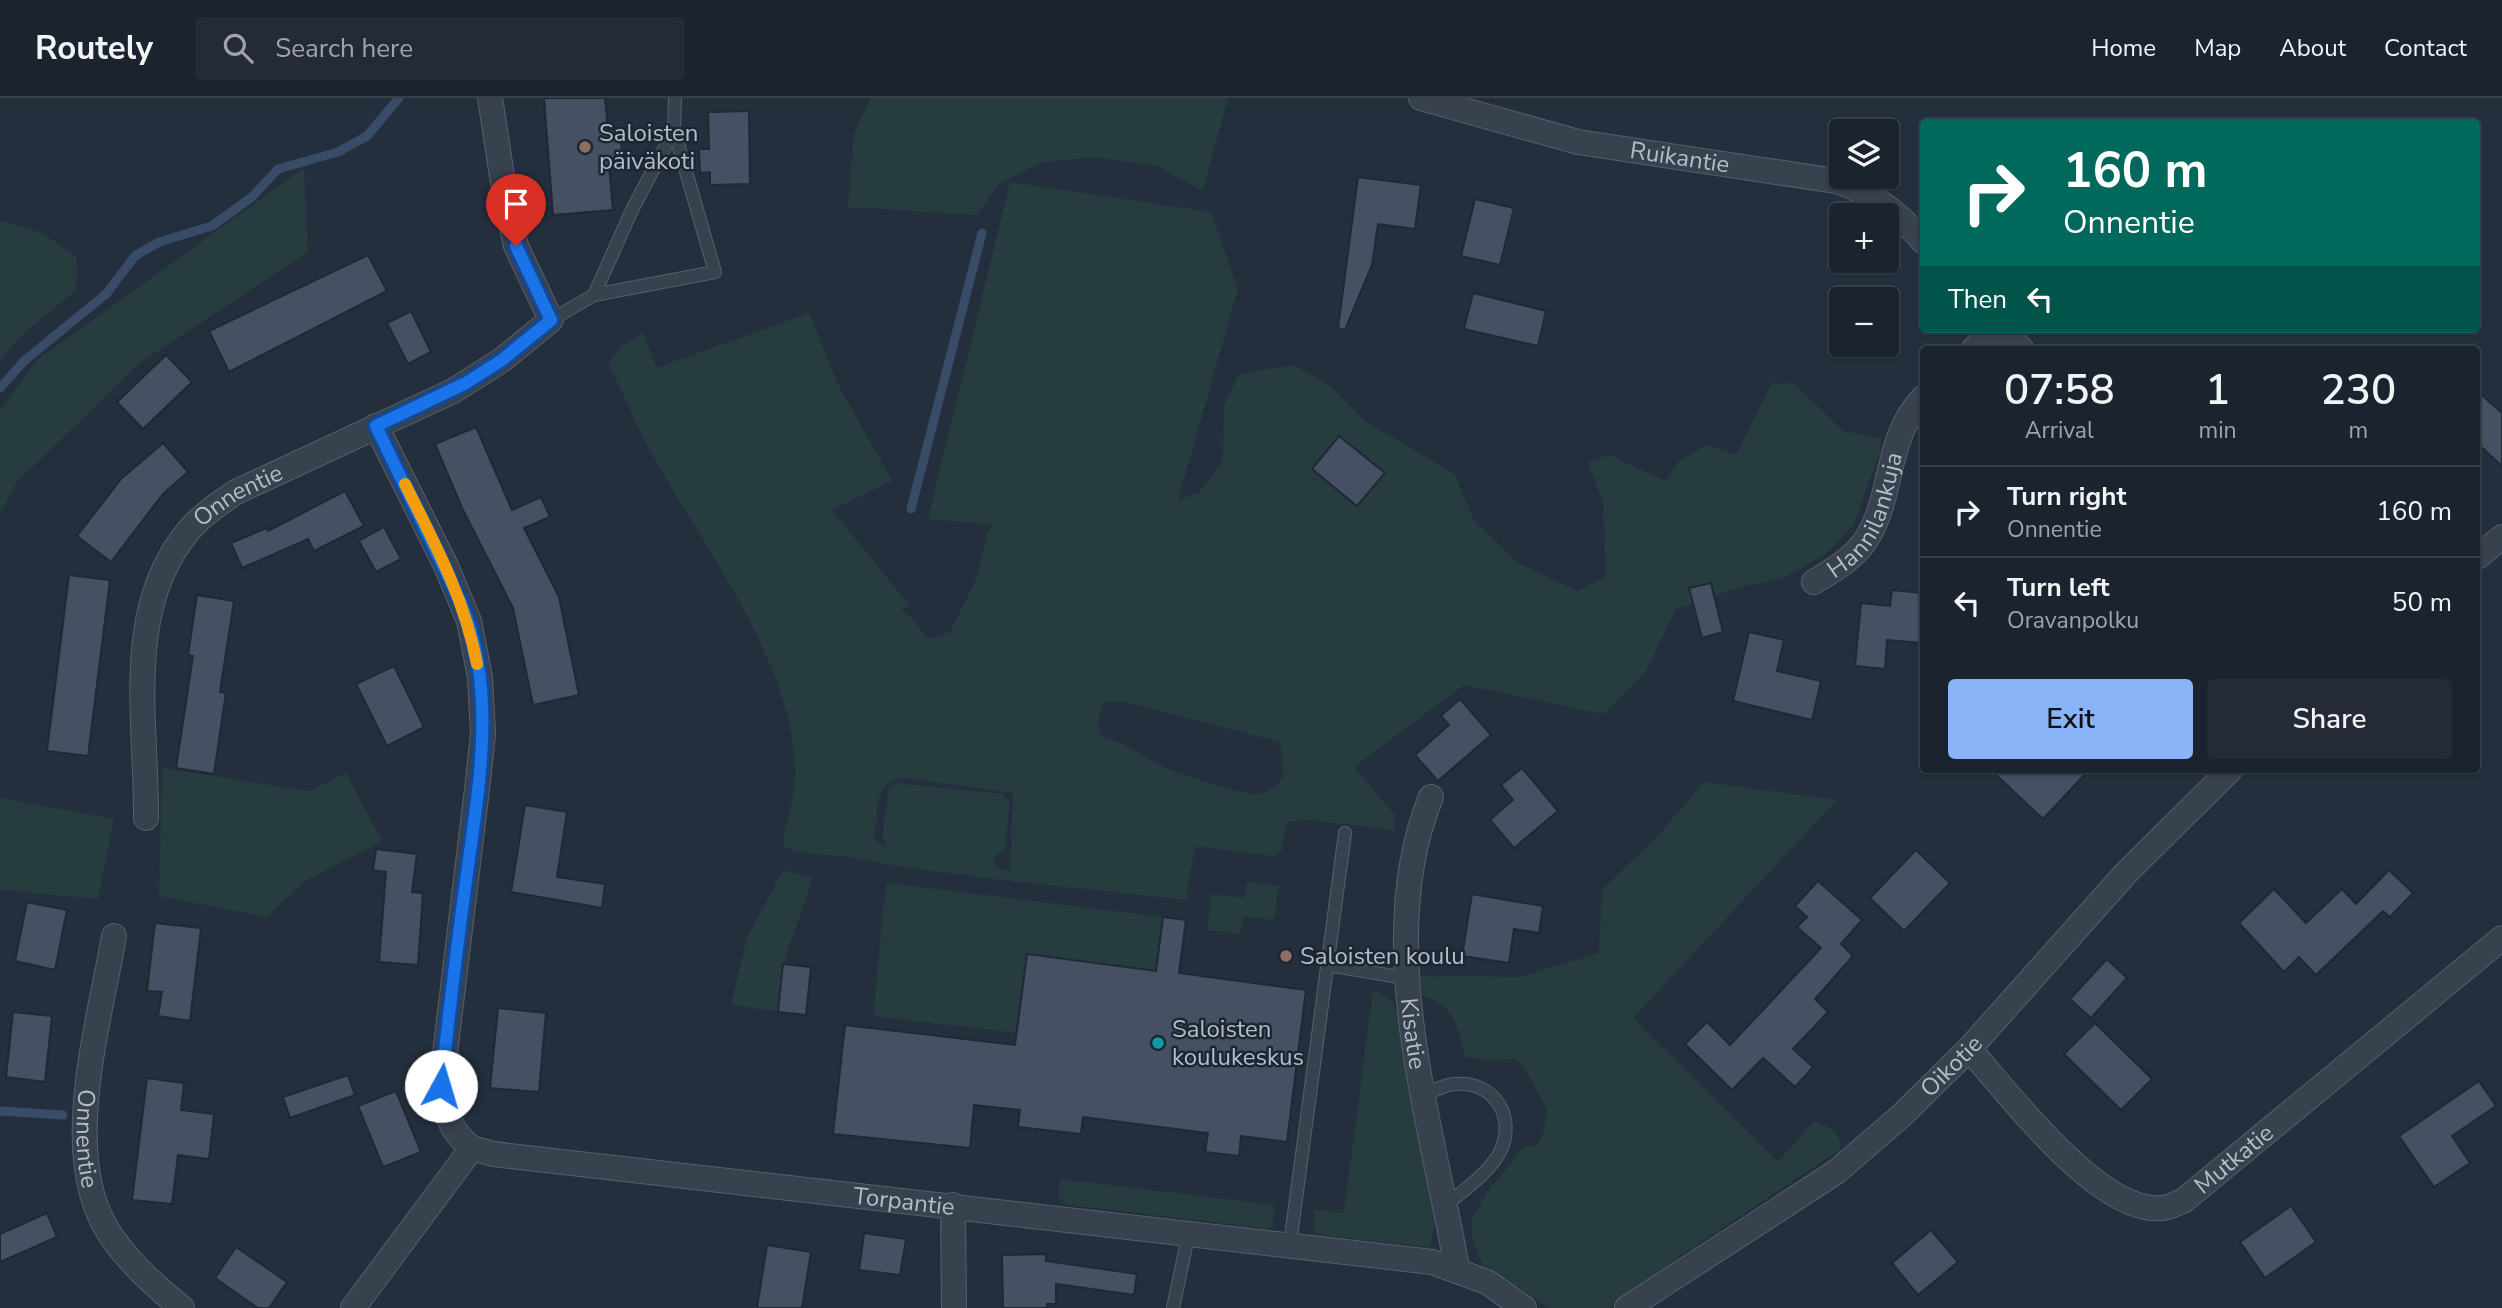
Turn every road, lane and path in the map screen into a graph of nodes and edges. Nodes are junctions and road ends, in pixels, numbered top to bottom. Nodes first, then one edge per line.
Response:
1 (490, 98) edge
2 (675, 98) edge
3 (1421, 98) edge
4 (674, 130) junction
5 (1920, 238) edge
6 (594, 295) junction
7 (551, 320) junction
8 (1991, 333) edge
9 (2005, 333) edge
10 (1977, 346) edge
11 (2018, 346) edge
12 (1920, 403) edge
13 (376, 426) junction
14 (2502, 537) edge
15 (2480, 555) edge
16 (1814, 582) dead end
17 (2227, 773) edge
18 (1430, 797) dead end
19 (146, 818) dead end
20 (1345, 833) dead end
21 (114, 936) dead end
22 (2502, 938) edge
23 (1328, 965) junction
24 (1405, 978) junction
25 (1969, 1049) junction
26 (1424, 1096) junction
27 (472, 1148) junction
28 (953, 1205) junction
29 (1446, 1205) junction
30 (1189, 1232) junction
31 (1290, 1244) junction
32 (1457, 1269) junction
33 (183, 1308) edge
34 (353, 1308) edge
35 (954, 1308) edge
36 (1173, 1308) edge
37 (1524, 1308) edge
38 (1627, 1308) edge

1 - 7 street
2 - 4 lane
3 - 5 street, Ruikantie
4 - 6 lane
4 - 6 lane
6 - 7 lane
7 - 13 street, Onnentie
8 - 10 street
9 - 11 street
12 - 16 street, Hannilankuja
13 - 19 street, Onnentie
13 - 27 street
14 - 15 street
17 - 25 street, Oikotie
18 - 24 street, Kisatie
20 - 23 lane
21 - 33 street, Onnentie
22 - 25 street, Mutkatie
23 - 24 lane
23 - 31 lane
24 - 26 street, Kisatie
25 - 38 street, Oikotie
26 - 29 street, Kisatie
26 - 29 lane
27 - 28 street, Torpantie
27 - 34 street
28 - 30 street, Torpantie
28 - 35 street
29 - 32 street, Kisatie
30 - 31 street, Torpantie
30 - 36 lane
31 - 32 street, Torpantie
32 - 37 street, Torpantie

